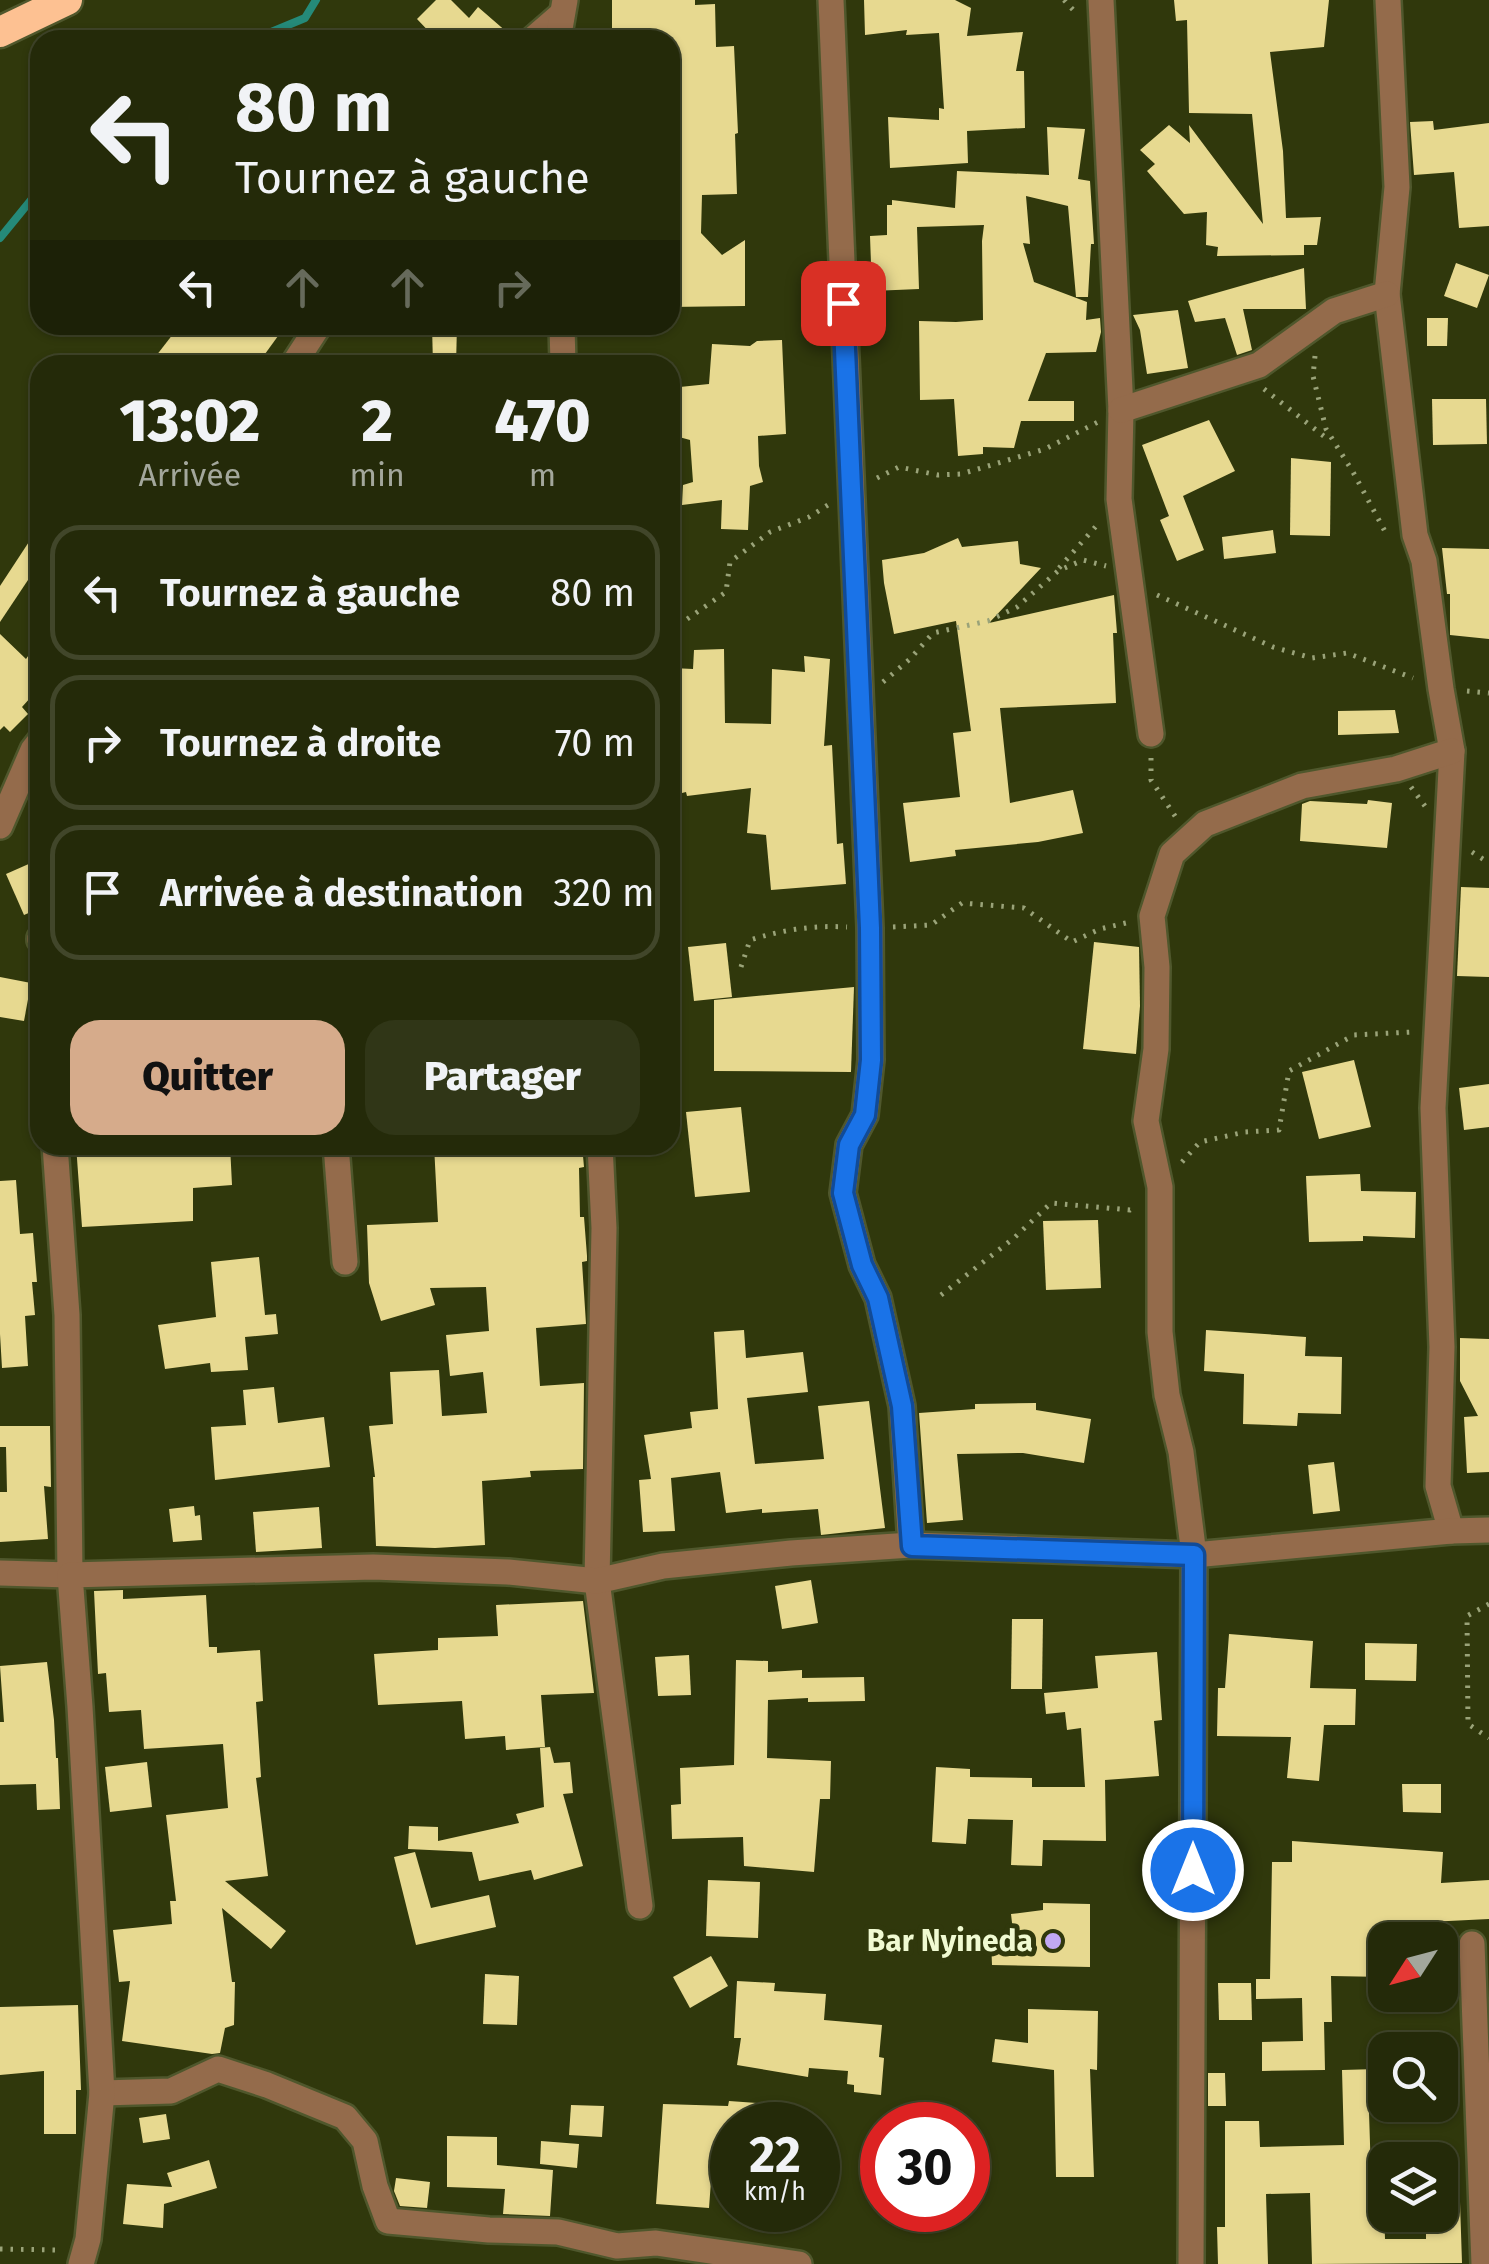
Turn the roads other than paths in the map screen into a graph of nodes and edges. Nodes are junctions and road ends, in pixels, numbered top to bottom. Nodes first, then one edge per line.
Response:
1 (831, 0) edge
2 (1101, 0) edge
3 (1388, 0) edge
4 (52, 3) edge
5 (0, 32) edge
6 (1387, 294) junction
7 (1121, 410) junction
8 (1151, 734) road end
9 (1452, 752) junction
10 (30, 757) edge
11 (0, 826) edge
12 (56, 1155) edge
13 (337, 1155) edge
14 (600, 1155) edge
15 (344, 1262) dead end
16 (1489, 1530) edge
17 (1451, 1532) junction
18 (912, 1546) junction
19 (1194, 1555) junction
20 (0, 1573) edge
21 (70, 1575) junction
22 (598, 1582) junction
23 (640, 1906) dead end
24 (1472, 1944) dead end
25 (102, 2094) junction
26 (616, 2255) edge
27 (81, 2264) edge
28 (799, 2264) edge
29 (1192, 2264) edge
30 (1484, 2264) edge

1 - 18 street
2 - 7 street
3 - 6 street
4 - 5 highway
6 - 7 street
6 - 9 street
7 - 8 street
9 - 17 street
9 - 19 street
10 - 11 street
12 - 21 street
13 - 15 street
14 - 22 street
16 - 17 street
17 - 19 street
18 - 19 street
18 - 22 street
19 - 29 street
20 - 21 street
21 - 22 street
21 - 25 street
22 - 23 street
24 - 30 street
25 - 26 street
25 - 27 street
26 - 28 street

